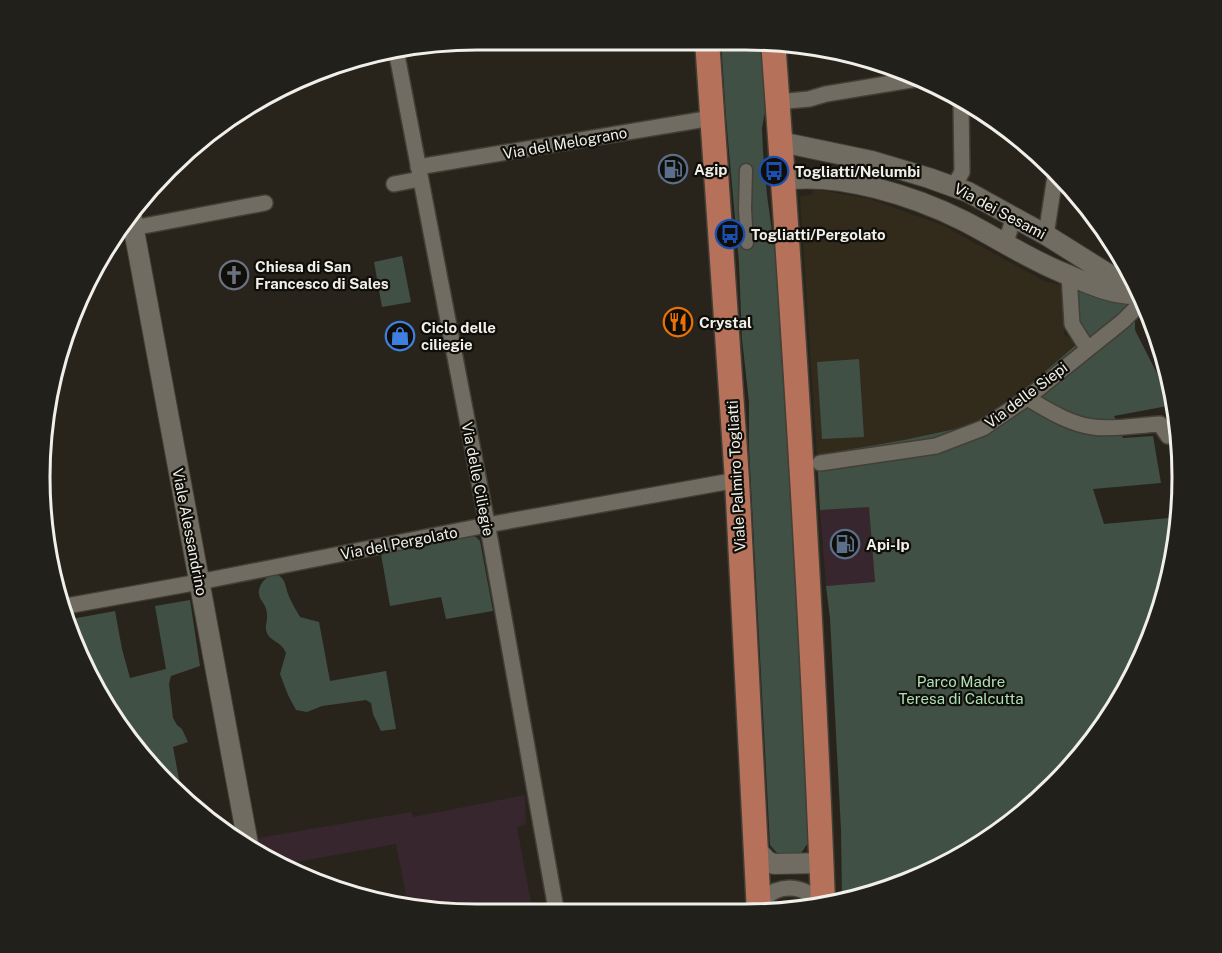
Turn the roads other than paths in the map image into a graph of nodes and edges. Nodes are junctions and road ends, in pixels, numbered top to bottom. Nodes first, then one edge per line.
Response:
1 (708, 50) edge
2 (774, 50) edge
3 (397, 57) edge
4 (906, 81) edge
5 (777, 102) junction
6 (962, 109) edge
7 (712, 118) junction
8 (781, 142) junction
9 (746, 170) dead end
10 (419, 173) junction
11 (784, 180) junction
12 (1054, 182) edge
13 (394, 184) dead end
14 (954, 186) junction
15 (265, 203) dead end
16 (1014, 217) junction
17 (135, 221) edge
18 (133, 224) edge
19 (1046, 235) junction
20 (747, 243) dead end
21 (1005, 245) junction
22 (1069, 275) junction
23 (1125, 283) edge
24 (1131, 294) edge
25 (1136, 306) edge
26 (1087, 348) junction
27 (1027, 398) junction
28 (1171, 436) edge
29 (820, 463) dead end
30 (737, 480) junction
31 (487, 525) junction
32 (199, 582) junction
33 (69, 605) edge
34 (247, 836) edge
35 (756, 849) junction
36 (822, 862) junction
37 (822, 896) edge
38 (815, 898) edge
39 (764, 903) edge
40 (555, 904) edge
41 (759, 904) edge

1 - 7 main road, Viale Palmiro Togliatti
2 - 5 main road
3 - 10 street, Via delle Ciliegie
4 - 5 street
5 - 8 main road
6 - 14 street
7 - 10 street, Via del Melograno
7 - 30 main road, Viale Palmiro Togliatti
8 - 11 main road
8 - 14 street, Via dei Sesami
9 - 20 street
10 - 13 street, Via del Melograno
10 - 31 street, Via delle Ciliegie
11 - 21 street, Via dei Sesami
11 - 36 main road
12 - 19 street
14 - 16 street, Via dei Sesami
15 - 17 street
16 - 19 street, Via dei Sesami
16 - 21 street
18 - 32 street, Viale Alessandrino
19 - 23 street, Via dei Sesami
21 - 22 street, Via dei Sesami
22 - 24 street, Via dei Sesami
22 - 26 street
25 - 26 street, Via delle Siepi
26 - 27 street, Via delle Siepi
27 - 28 street
27 - 29 street, Via delle Siepi
30 - 31 street, Via del Pergolato
30 - 35 main road, Viale Palmiro Togliatti
31 - 32 street, Via del Pergolato
31 - 40 street, Via delle Ciliegie
32 - 33 street, Via del Pergolato
32 - 34 street, Viale Alessandrino
35 - 36 street
35 - 41 main road, Viale Palmiro Togliatti
36 - 37 main road
38 - 39 street

